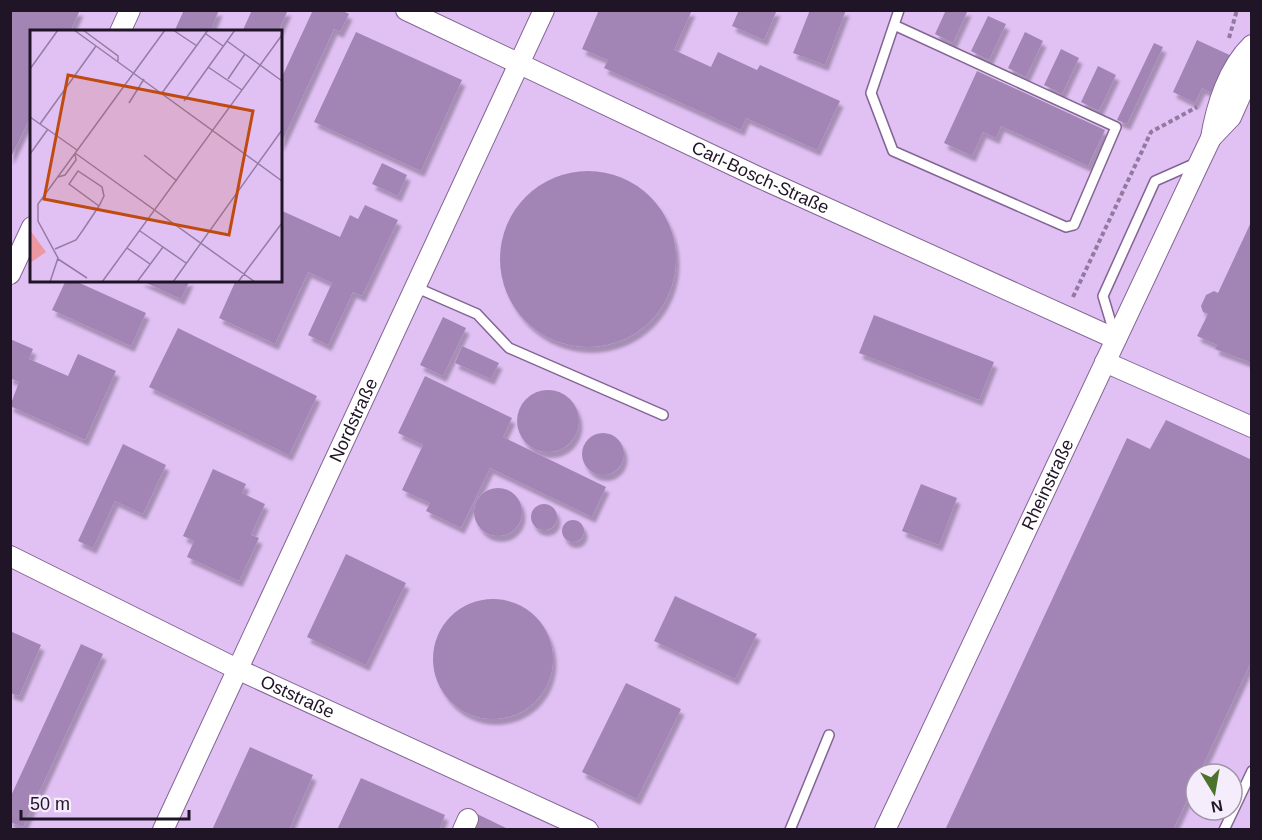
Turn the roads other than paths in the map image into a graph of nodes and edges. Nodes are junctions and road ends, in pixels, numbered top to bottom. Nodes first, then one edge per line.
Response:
1 (130, 10) edge
2 (406, 10) edge
3 (544, 10) edge
4 (900, 10) edge
5 (894, 25) junction
6 (121, 30) edge
7 (1251, 45) edge
8 (519, 63) junction
9 (1242, 78) edge
10 (1200, 161) junction
11 (30, 231) edge
12 (10, 274) edge
13 (415, 286) junction
14 (1116, 339) junction
15 (1105, 362) junction
16 (663, 415) dead end
17 (1251, 427) edge
18 (10, 556) edge
19 (237, 669) junction
20 (829, 735) dead end
21 (1251, 771) edge
22 (163, 830) edge
23 (588, 830) edge
24 (790, 830) edge
25 (885, 830) edge
26 (1224, 830) edge

1 - 6 street
2 - 8 street, Carl-Bosch-Straße
3 - 8 street, Nordstraße
4 - 5 lane
5 - 5 lane
7 - 9 street, Rheinstraße
8 - 13 street, Nordstraße
8 - 14 street, Carl-Bosch-Straße
9 - 10 street, Rheinstraße
10 - 14 street, Rheinstraße
10 - 14 lane
11 - 12 street
13 - 16 lane
13 - 19 street, Nordstraße
14 - 15 street, Rheinstraße
15 - 17 street
15 - 25 street, Rheinstraße
18 - 19 street, Oststraße
19 - 22 street, Nordstraße
19 - 23 street, Oststraße
20 - 24 lane
21 - 26 lane

